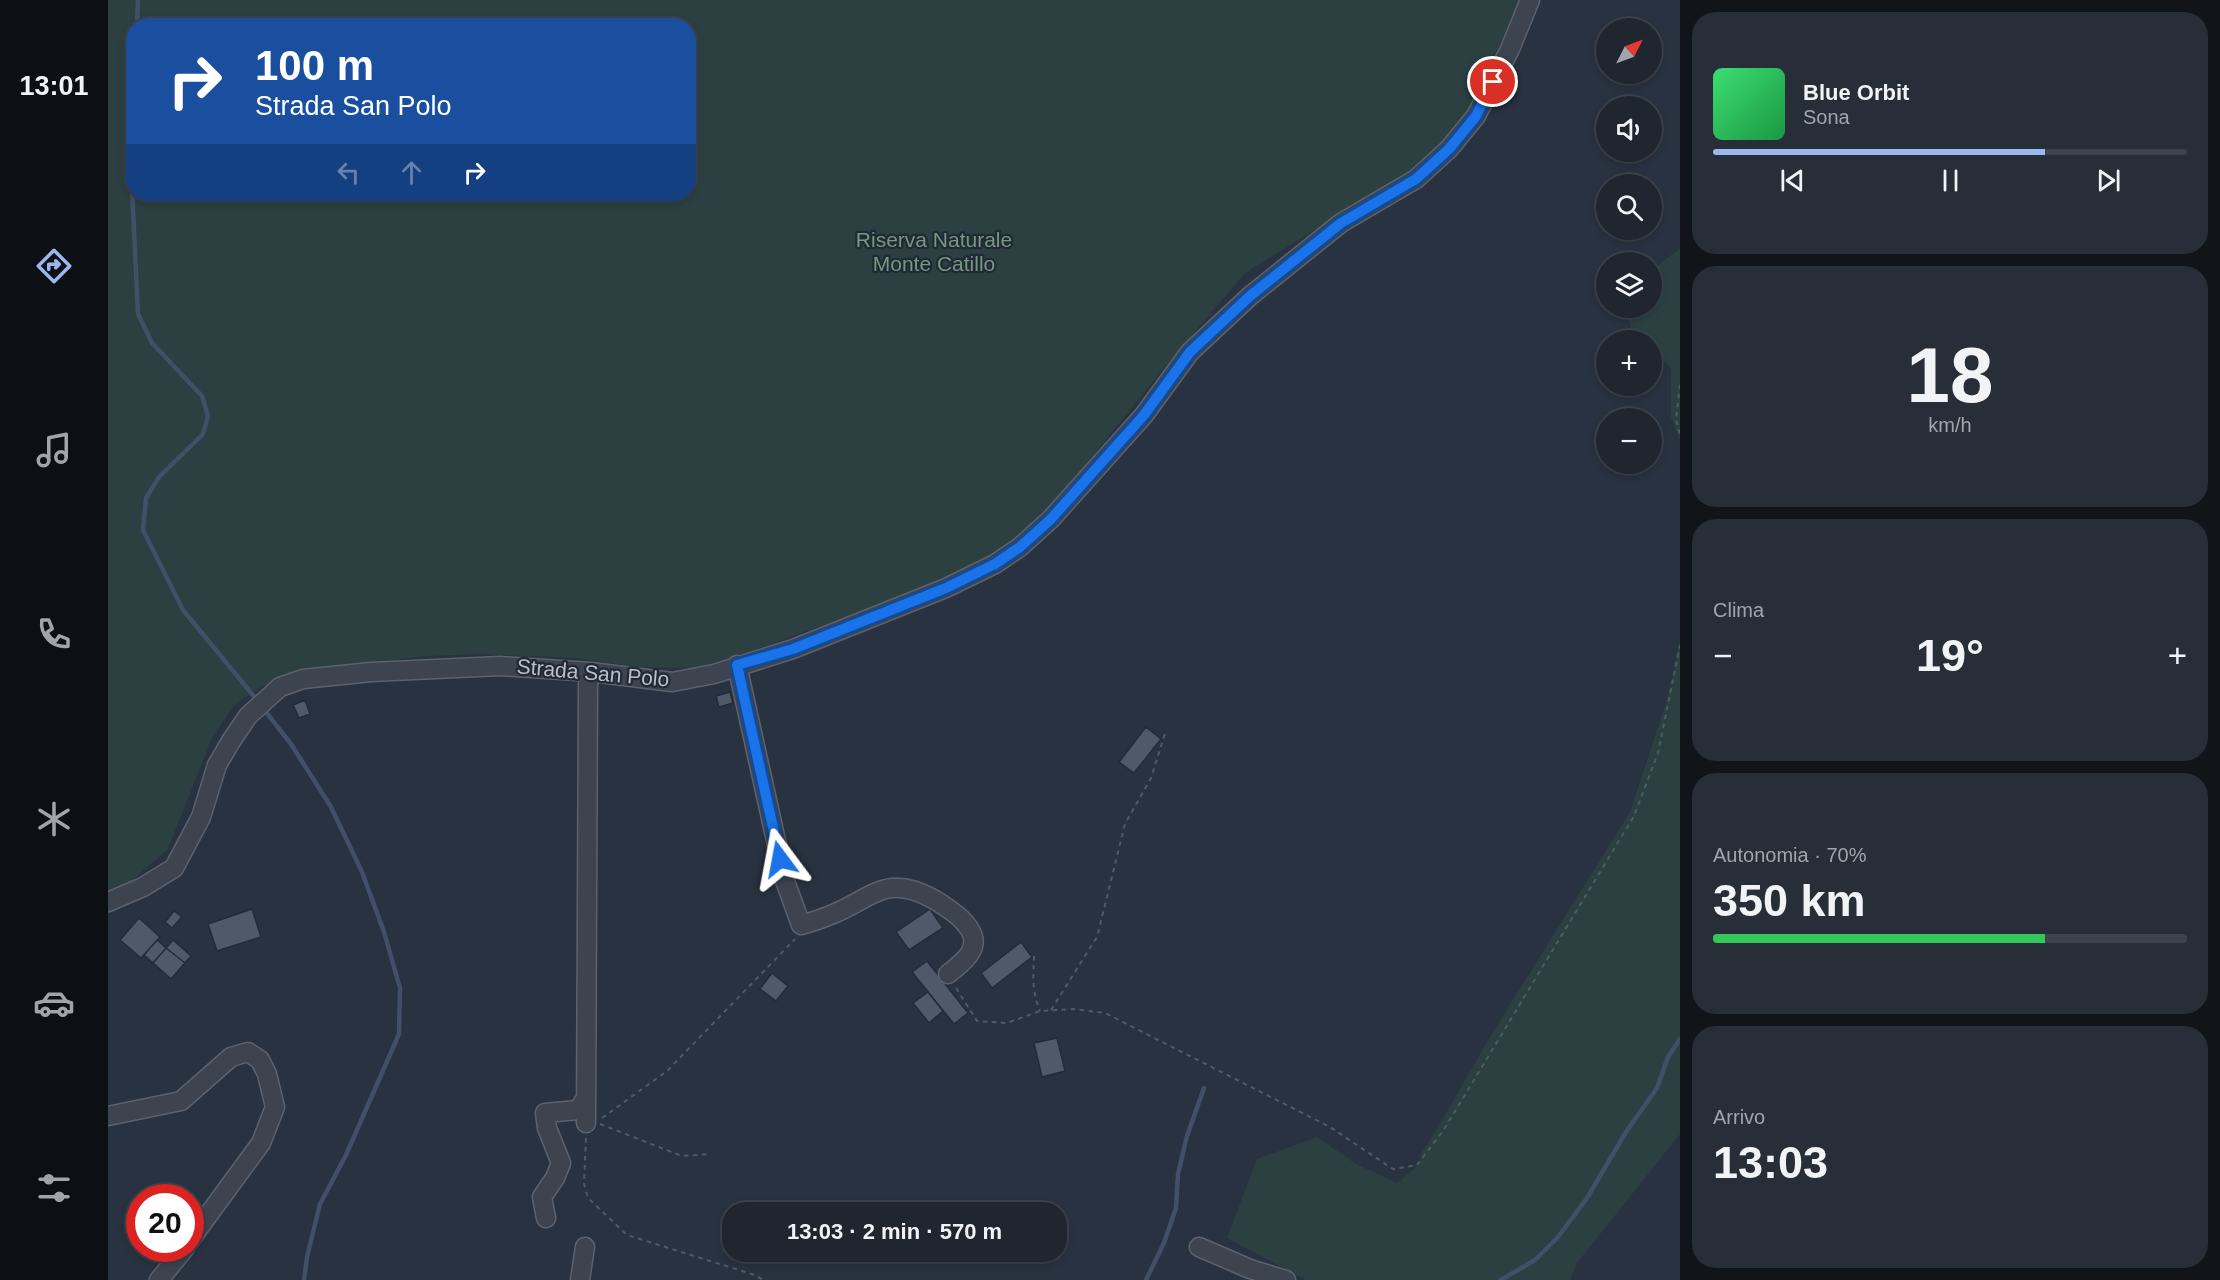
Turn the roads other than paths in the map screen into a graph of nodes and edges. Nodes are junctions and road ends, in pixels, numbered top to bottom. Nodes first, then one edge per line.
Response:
1 (1530, 0) edge
2 (737, 665) junction
3 (591, 672) junction
4 (108, 902) edge
5 (948, 974) road end
6 (586, 1098) junction
7 (108, 1116) edge
8 (586, 1122) road end
9 (546, 1218) dead end
10 (204, 1221) edge
11 (585, 1247) dead end
12 (1199, 1247) dead end
13 (174, 1262) edge
14 (159, 1280) edge
15 (580, 1280) edge
16 (1286, 1280) edge

1 - 2 street, Strada San Polo
2 - 3 street, Strada San Polo
2 - 5 street
3 - 4 street, Strada San Polo
3 - 6 street
6 - 8 street
6 - 9 street
7 - 10 street
11 - 15 street
12 - 16 street
13 - 14 street

